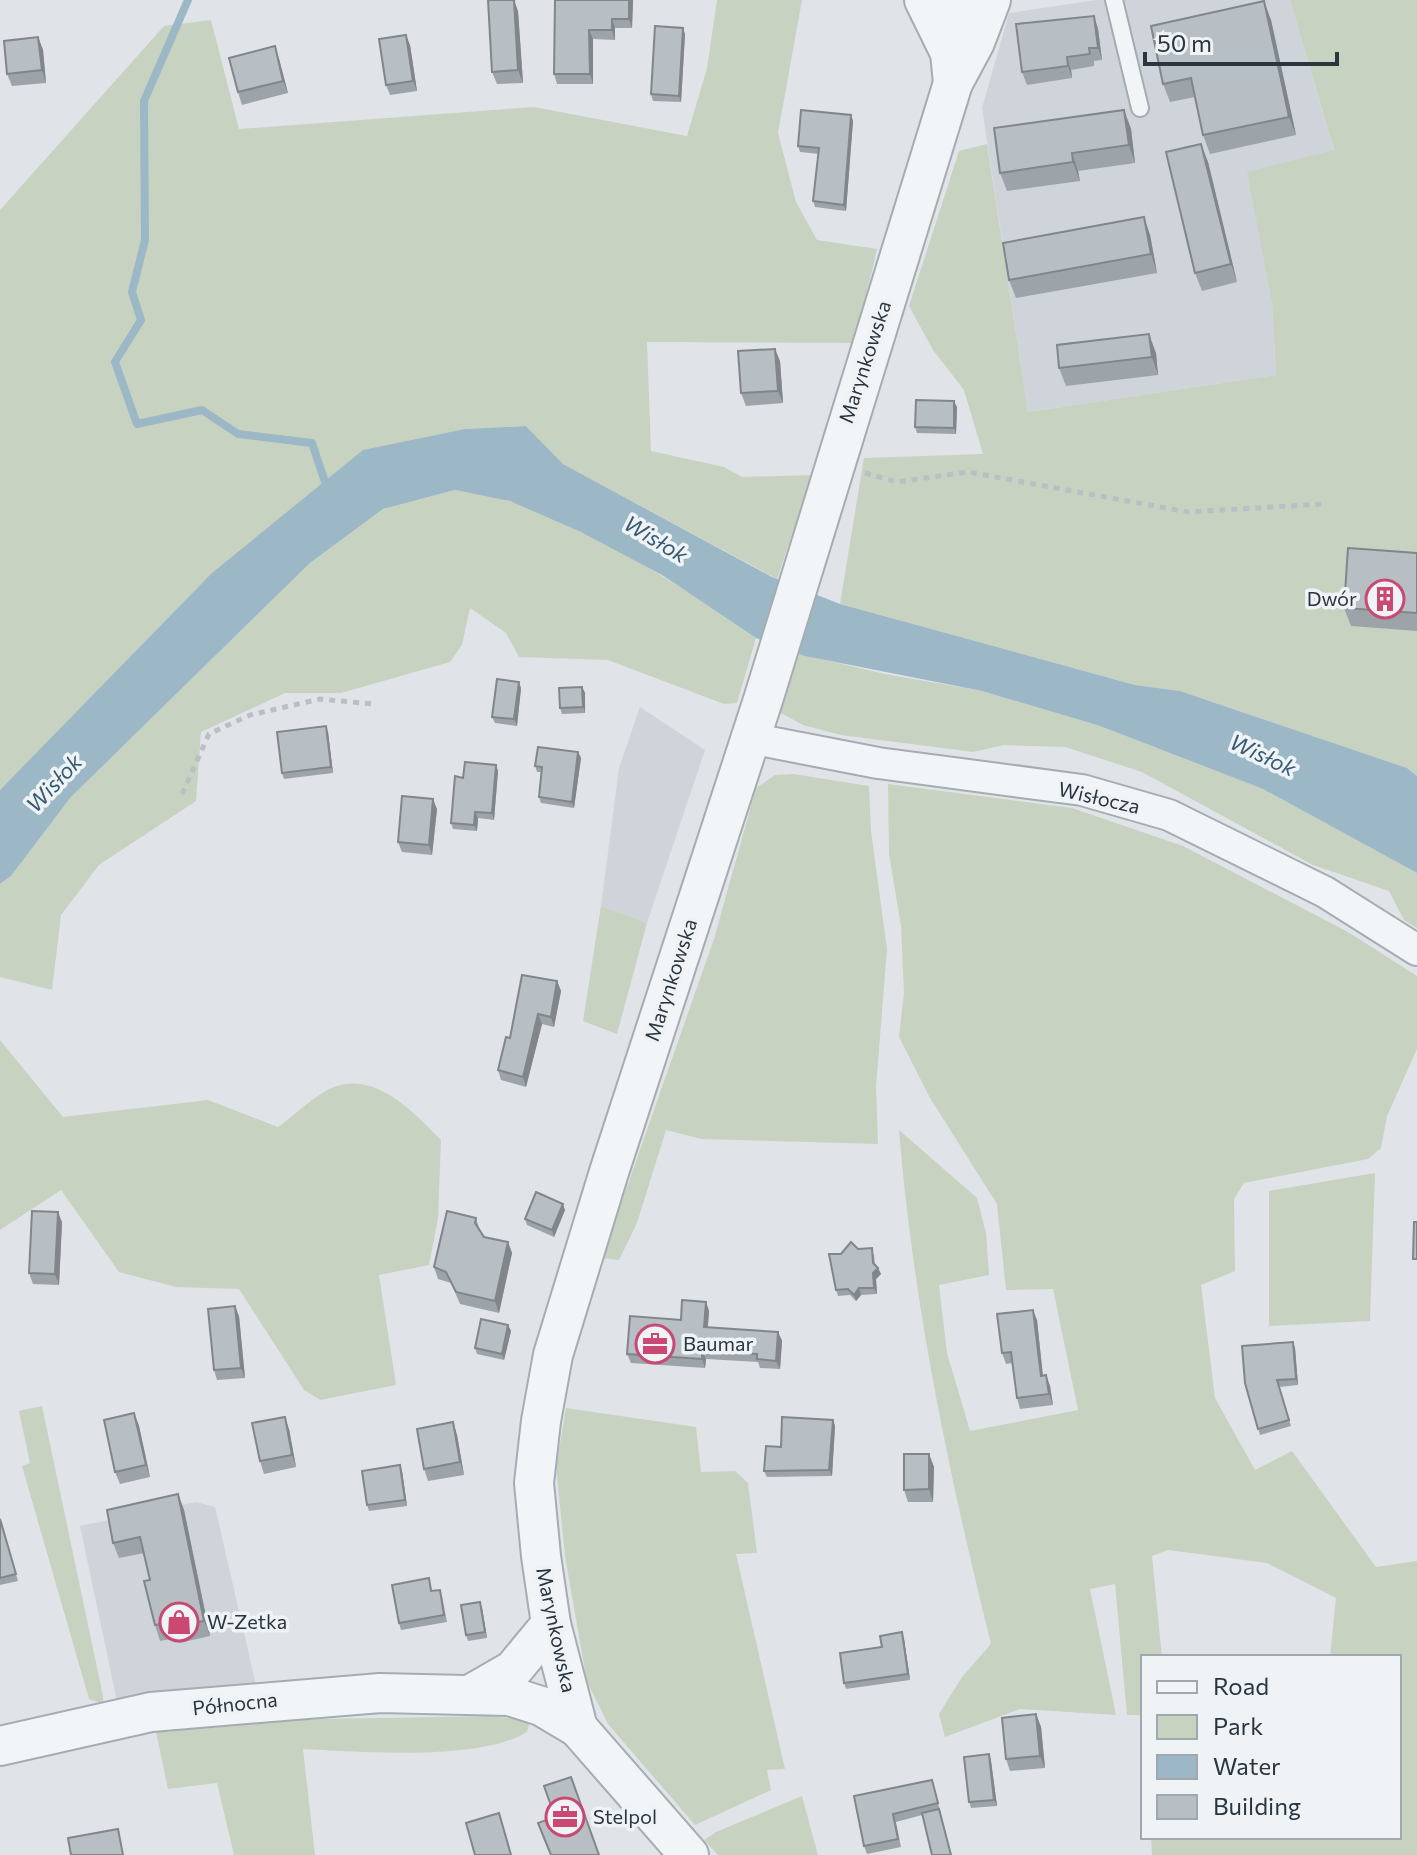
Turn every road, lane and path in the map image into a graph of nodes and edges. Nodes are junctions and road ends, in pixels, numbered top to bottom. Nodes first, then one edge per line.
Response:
1 (924, 0) edge
2 (960, 0) edge
3 (991, 0) edge
4 (1114, 0) edge
5 (952, 68) junction
6 (1140, 108) dead end
7 (833, 464) junction
8 (1323, 504) dead end
9 (373, 704) dead end
10 (749, 738) junction
11 (182, 794) dead end
12 (1417, 950) edge
13 (551, 1624) junction
14 (473, 1693) junction
15 (578, 1728) junction
16 (0, 1746) edge
17 (689, 1855) edge

1 - 5 street
2 - 5 street
3 - 5 street, Marynkowska
4 - 6 lane
5 - 7 street, Marynkowska
7 - 8 path
7 - 10 street, Marynkowska
9 - 11 path
10 - 12 street, Wisłocza
10 - 13 street, Marynkowska
13 - 14 street, Północna
13 - 15 street, Marynkowska
14 - 15 street, Północna
14 - 16 street, Północna
15 - 17 street, Marynkowska

